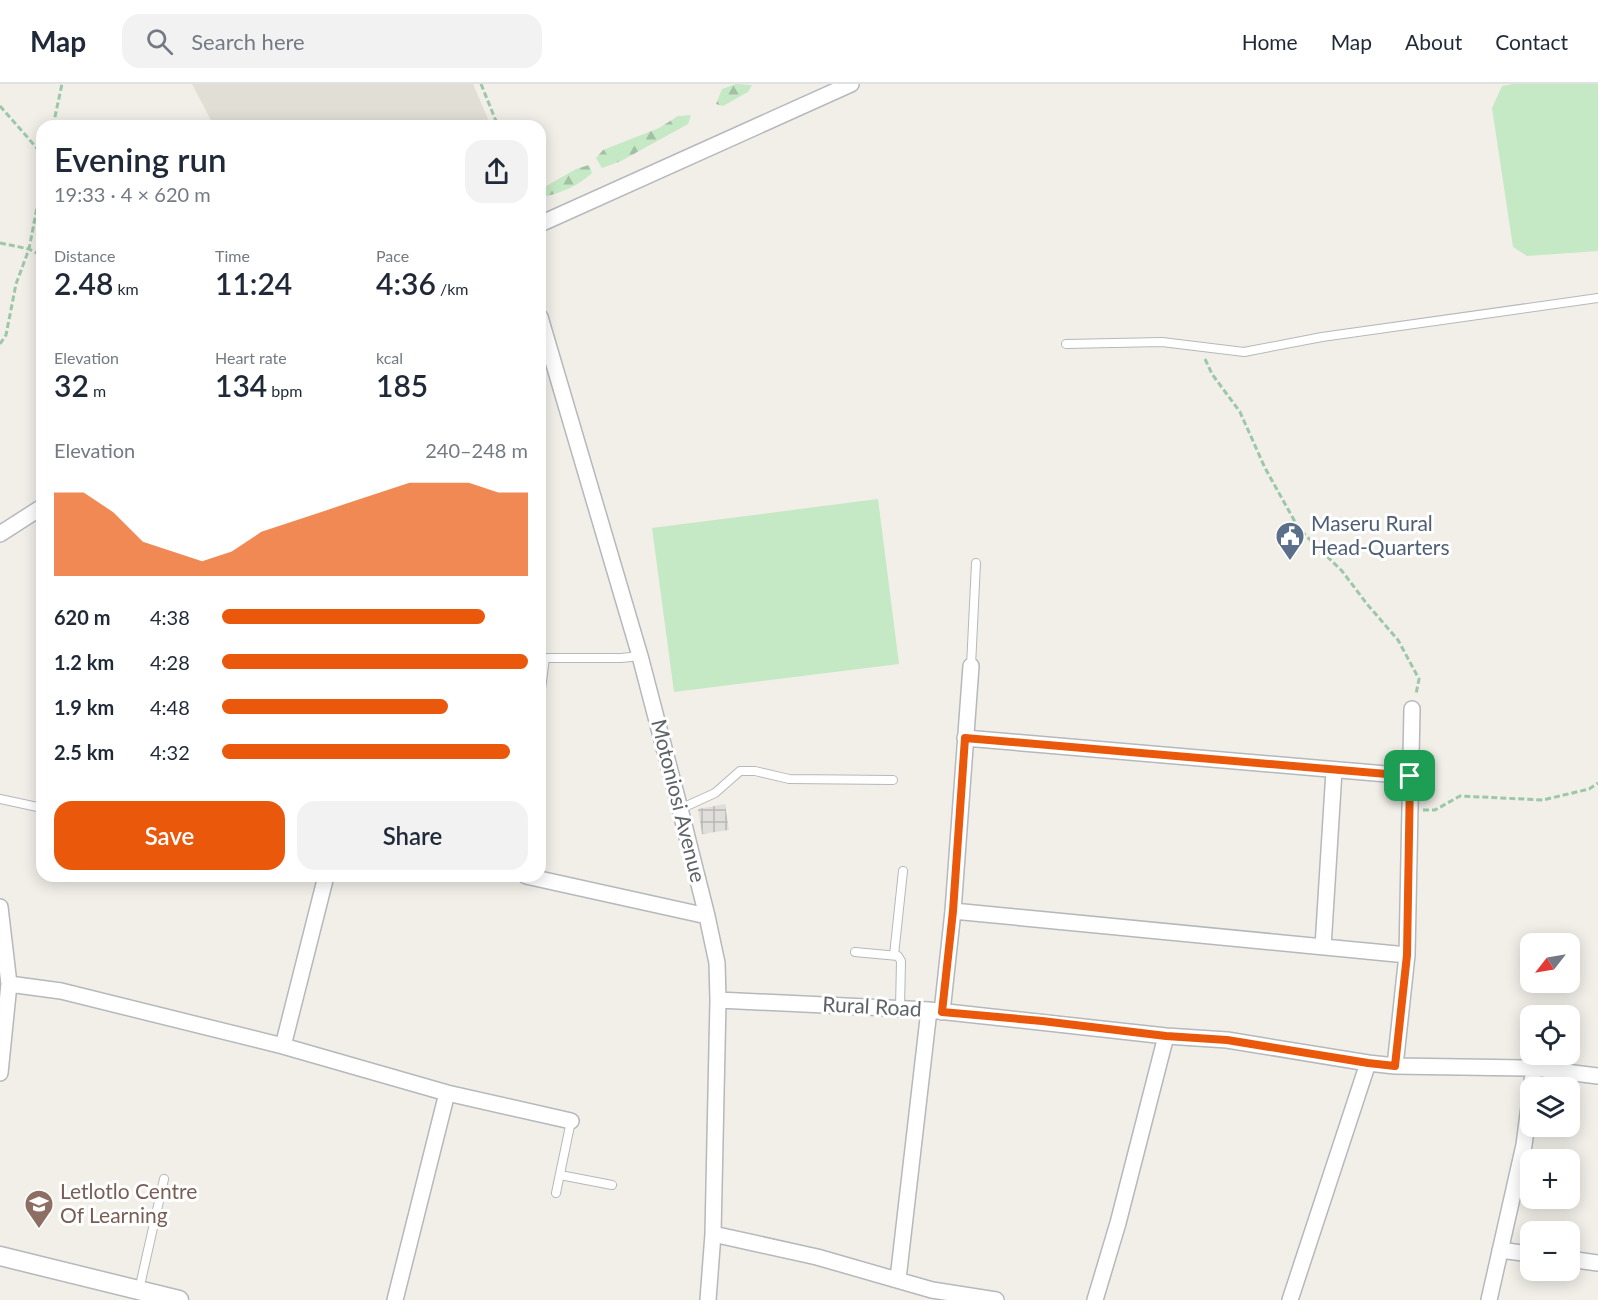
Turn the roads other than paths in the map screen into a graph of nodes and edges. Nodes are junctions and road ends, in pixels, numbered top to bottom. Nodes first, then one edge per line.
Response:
1 (851, 84) edge
2 (546, 221) edge
3 (1598, 298) edge
4 (546, 336) edge
5 (1066, 344) dead end
6 (36, 511) edge
7 (0, 534) edge
8 (976, 563) dead end
9 (640, 656) junction
10 (546, 658) edge
11 (971, 666) joint
12 (1412, 710) road end
13 (965, 738) junction
14 (1334, 771) junction
15 (1410, 776) junction
16 (893, 780) dead end
17 (0, 799) edge
18 (36, 807) edge
19 (680, 808) junction
20 (903, 871) dead end
21 (546, 880) edge
22 (325, 882) edge
23 (953, 911) junction
24 (1, 916) edge
25 (707, 916) junction
26 (1323, 947) junction
27 (855, 952) dead end
28 (894, 955) junction
29 (1407, 955) junction
30 (9, 984) junction
31 (718, 1000) junction
32 (900, 1008) junction
33 (936, 1011) junction
34 (1166, 1036) junction
35 (284, 1046) junction
36 (1368, 1063) junction
37 (1395, 1066) junction
38 (1534, 1068) junction
39 (0, 1073) edge
40 (1598, 1076) edge
41 (1533, 1077) edge
42 (447, 1093) junction
43 (571, 1121) joint
44 (1525, 1137) edge
45 (560, 1175) junction
46 (164, 1179) dead end
47 (612, 1185) dead end
48 (556, 1193) dead end
49 (713, 1234) junction
50 (1500, 1250) junction
51 (1520, 1253) edge
52 (0, 1256) edge
53 (1580, 1261) edge
54 (1598, 1263) edge
55 (898, 1279) junction
56 (143, 1294) edge
57 (178, 1300) edge
58 (395, 1300) edge
59 (708, 1300) edge
60 (996, 1300) edge
61 (1095, 1300) edge
62 (1290, 1300) edge
63 (1490, 1300) edge

1 - 2 street
3 - 5 lane
4 - 9 street, Motoniosi Avenue
6 - 7 street
8 - 11 lane
9 - 10 lane
9 - 19 street, Motoniosi Avenue
11 - 13 street
12 - 15 street
13 - 14 street
13 - 23 street
14 - 15 street
14 - 26 street
15 - 29 street
16 - 19 lane
17 - 18 lane
19 - 25 street, Motoniosi Avenue
20 - 28 lane
21 - 25 street
22 - 35 street
23 - 26 street
23 - 33 street
24 - 30 street
25 - 31 street, Motoniosi Avenue
26 - 29 street
27 - 28 lane
28 - 32 lane
29 - 37 street
30 - 35 street
30 - 39 street
31 - 32 street, Rural Road
31 - 49 street, Motoniosi Avenue
32 - 33 street, Rural Road
33 - 34 street, Rural Road
33 - 55 street
34 - 36 street, Rural Road
34 - 61 street
35 - 42 street
36 - 37 street, Rural Road
36 - 62 street
37 - 38 street, Rural Road
38 - 40 street, Rural Road
38 - 41 street
42 - 43 street
42 - 58 street
43 - 45 lane
44 - 50 street
45 - 47 lane
45 - 48 lane
46 - 56 lane
49 - 55 street
49 - 59 street, Motoniosi Avenue
50 - 51 street
50 - 63 street
52 - 56 street
53 - 54 street
55 - 60 street
56 - 57 street

